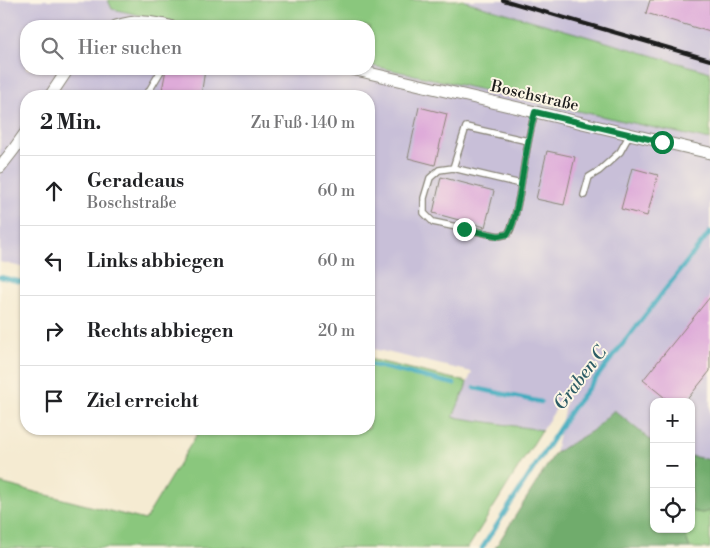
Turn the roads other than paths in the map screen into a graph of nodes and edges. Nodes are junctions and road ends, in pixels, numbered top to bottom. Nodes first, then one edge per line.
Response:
1 (375, 74) edge
2 (64, 75) edge
3 (158, 75) edge
4 (54, 90) edge
5 (150, 90) edge
6 (535, 112) junction
7 (630, 134) junction
8 (528, 140) junction
9 (20, 141) edge
10 (710, 153) edge
11 (0, 167) edge
12 (453, 168) junction
13 (521, 184) junction
14 (584, 195) dead end

1 - 6 street, Boschstraße
2 - 4 street
3 - 5 lane
6 - 7 street, Boschstraße
6 - 8 lane
7 - 10 street, Boschstraße
7 - 14 lane
8 - 12 lane
8 - 13 lane
9 - 11 street
12 - 13 lane
12 - 13 lane

